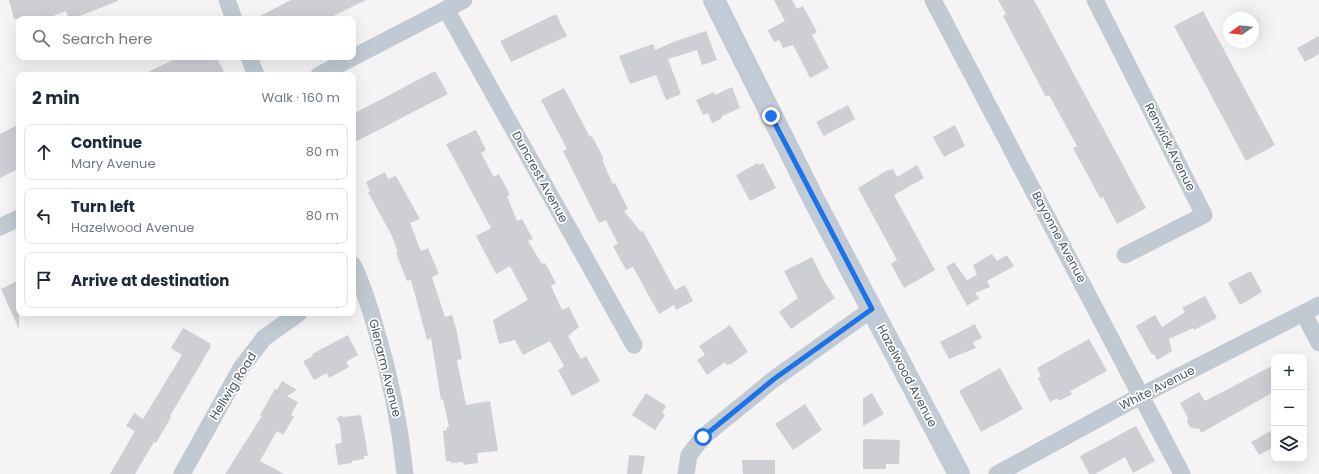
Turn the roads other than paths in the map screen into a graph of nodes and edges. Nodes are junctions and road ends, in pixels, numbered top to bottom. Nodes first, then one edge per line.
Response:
1 (227, 0) edge
2 (464, 0) edge
3 (714, 0) edge
4 (933, 0) edge
5 (1095, 0) edge
6 (446, 9) junction
7 (233, 16) edge
8 (356, 56) edge
9 (250, 60) edge
10 (348, 60) edge
11 (255, 72) edge
12 (325, 72) edge
13 (16, 219) edge
14 (0, 227) edge
15 (1124, 255) dead end
16 (358, 285) edge
17 (1319, 305) edge
18 (872, 309) junction
19 (1304, 314) junction
20 (295, 316) edge
21 (1319, 343) edge
22 (634, 345) dead end
23 (1142, 395) junction
24 (182, 474) edge
25 (405, 474) edge
26 (686, 474) edge
27 (959, 474) edge
28 (997, 474) edge
29 (1182, 474) edge

1 - 7 street
2 - 6 street
3 - 18 street, Hazelwood Avenue
4 - 23 street, Bayonne Avenue
5 - 15 street, Renwick Avenue
6 - 8 street
6 - 22 street, Duncrest Avenue
9 - 11 street
10 - 12 street
13 - 14 street
16 - 25 street, Glenarm Avenue
17 - 19 street, White Avenue
18 - 26 street
18 - 27 street, Hazelwood Avenue
19 - 21 street
19 - 23 street, White Avenue
20 - 24 street, Hellwig Road
23 - 28 street, White Avenue
23 - 29 street, Bayonne Avenue

